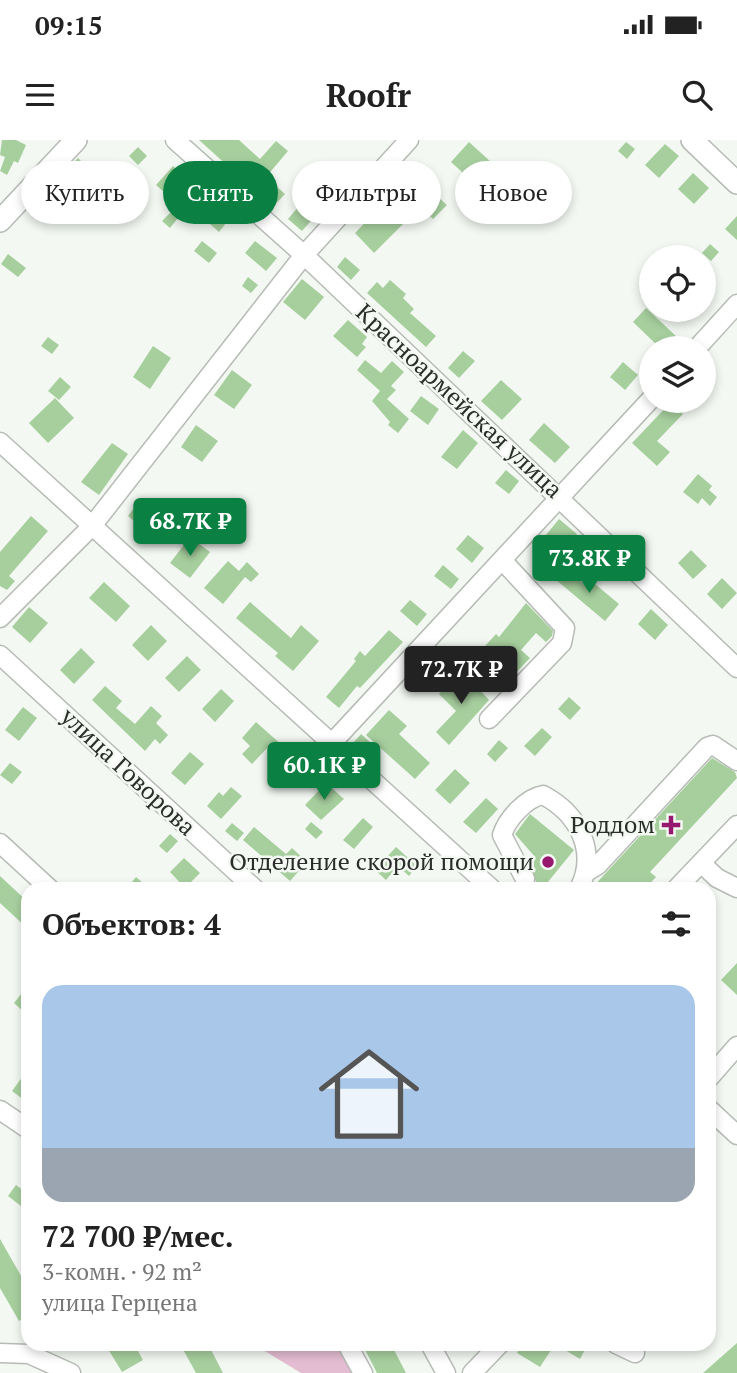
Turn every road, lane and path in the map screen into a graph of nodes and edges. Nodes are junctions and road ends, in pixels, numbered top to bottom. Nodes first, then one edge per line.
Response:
1 (175, 140) edge
2 (409, 140) edge
3 (692, 140) edge
4 (70, 142) edge
5 (737, 183) edge
6 (0, 221) edge
7 (304, 255) junction
8 (737, 304) edge
9 (708, 336) edge
10 (639, 412) edge
11 (0, 442) edge
12 (561, 497) junction
13 (92, 526) junction
14 (502, 560) junction
15 (0, 618) edge
16 (0, 654) edge
17 (737, 668) edge
18 (489, 719) dead end
19 (332, 743) junction
20 (737, 761) edge
21 (737, 825) edge
22 (0, 843) edge
23 (701, 863) junction
24 (587, 871) junction
25 (42, 882) edge
26 (248, 882) edge
27 (484, 882) edge
28 (517, 882) edge
29 (582, 882) edge
30 (683, 882) edge
31 (737, 888) edge
32 (737, 1046) edge
33 (716, 1070) edge
34 (0, 1110) edge
35 (716, 1116) edge
36 (21, 1124) edge
37 (737, 1135) edge
38 (351, 1351) edge
39 (434, 1351) edge
40 (493, 1351) edge
41 (631, 1351) edge
42 (0, 1353) edge
43 (635, 1353) dead end
44 (71, 1373) edge
45 (363, 1373) edge
46 (446, 1373) edge
47 (472, 1373) edge

1 - 7 street, Красноармейская улица
2 - 7 street
3 - 5 main road
4 - 6 main road
7 - 12 street, Красноармейская улица
7 - 13 street
8 - 9 street
10 - 12 street
11 - 13 street
12 - 14 street
12 - 17 street, Красноармейская улица
13 - 15 street
13 - 19 street
14 - 18 street
14 - 19 street
16 - 26 street, улица Говорова
19 - 27 street
20 - 24 street
21 - 23 street
22 - 25 street
23 - 30 street
23 - 31 street
24 - 28 street
24 - 29 street
32 - 33 street
34 - 36 street
35 - 37 street
38 - 45 street
39 - 46 street
40 - 47 street
41 - 43 street
42 - 44 street

